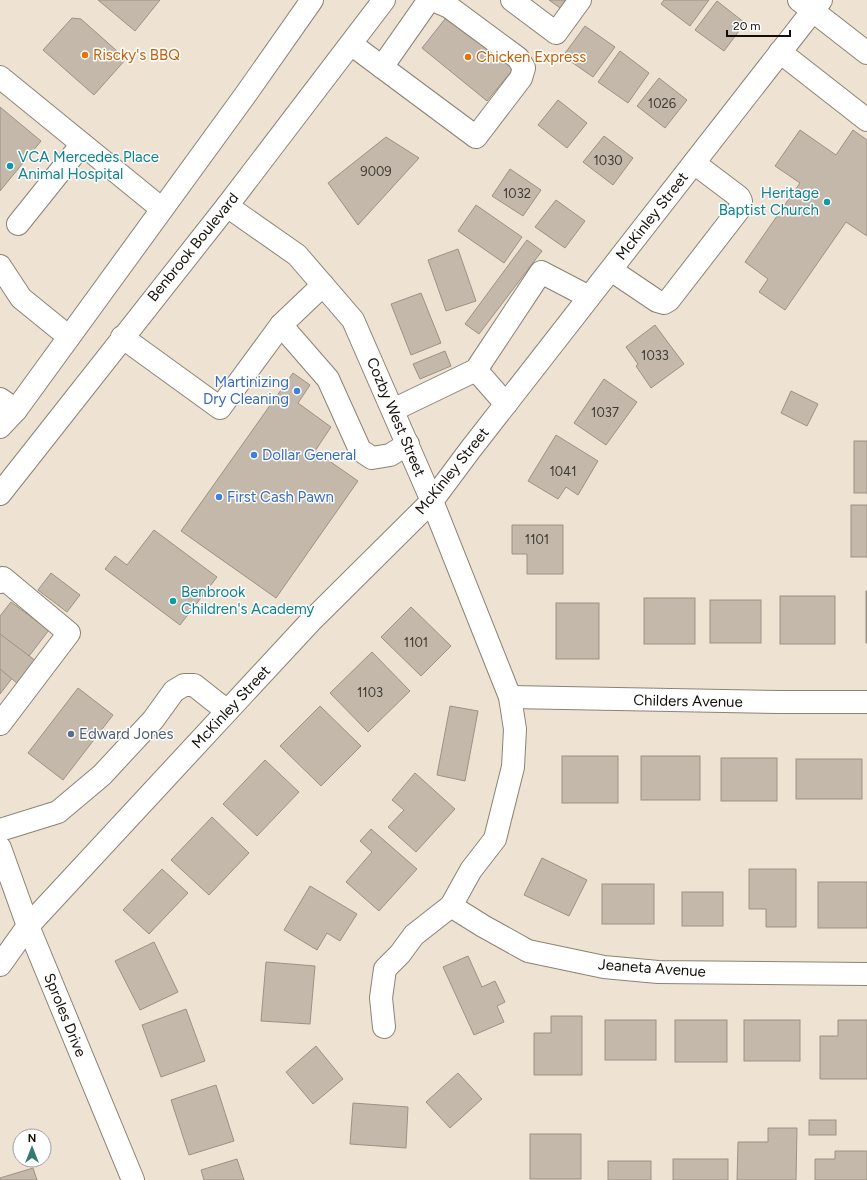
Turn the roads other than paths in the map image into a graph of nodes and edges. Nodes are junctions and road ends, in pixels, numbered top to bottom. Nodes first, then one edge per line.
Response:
1 (312, 0) edge
2 (384, 0) edge
3 (429, 0) edge
4 (433, 0) edge
5 (512, 0) edge
6 (580, 0) edge
7 (811, 4) edge
8 (351, 44) junction
9 (780, 52) junction
10 (867, 53) edge
11 (382, 67) junction
12 (0, 77) edge
13 (867, 120) edge
14 (82, 144) junction
15 (694, 163) junction
16 (227, 206) junction
17 (162, 209) junction
18 (18, 224) dead end
19 (0, 266) edge
20 (611, 270) junction
21 (323, 285) junction
22 (589, 297) junction
23 (281, 325) junction
24 (69, 337) junction
25 (122, 337) junction
26 (476, 370) junction
27 (8, 404) edge
28 (506, 404) junction
29 (393, 410) junction
30 (0, 427) edge
31 (408, 444) junction
32 (0, 494) edge
33 (432, 501) junction
34 (0, 582) edge
35 (510, 697) junction
36 (867, 702) edge
37 (228, 711) junction
38 (0, 724) edge
39 (0, 830) edge
40 (0, 848) edge
41 (451, 906) junction
42 (28, 926) junction
43 (0, 965) edge
44 (867, 974) edge
45 (384, 1027) dead end
46 (133, 1180) edge

1 - 17 main road
2 - 8 main road, Benbrook Boulevard
3 - 11 main road
4 - 11 main road
5 - 6 main road
7 - 9 main road, McKinley Street
7 - 10 main road
8 - 11 main road
8 - 16 main road, Benbrook Boulevard
9 - 13 main road
9 - 15 main road, McKinley Street
12 - 14 main road
14 - 17 main road
14 - 18 main road
15 - 20 main road, McKinley Street
15 - 20 main road
16 - 21 main road, Cozby West Street
16 - 25 main road, Benbrook Boulevard
17 - 24 main road
19 - 24 main road
20 - 22 main road, McKinley Street
21 - 23 main road
21 - 29 main road, Cozby West Street
22 - 26 main road
22 - 28 main road, McKinley Street
23 - 25 main road
23 - 31 main road
24 - 27 main road
25 - 32 main road, Benbrook Boulevard
26 - 28 main road
26 - 29 main road
27 - 30 main road
28 - 33 main road, McKinley Street
29 - 31 main road, Cozby West Street
31 - 33 main road, Cozby West Street
33 - 35 main road, Cozby West Street
33 - 37 main road, McKinley Street
34 - 38 main road
35 - 36 main road, Childers Avenue
35 - 41 main road, Cozby West Street
37 - 39 main road
37 - 42 main road, McKinley Street
40 - 42 main road, Sproles Drive
41 - 44 main road, Jeaneta Avenue
41 - 45 main road
42 - 43 main road, McKinley Street
42 - 46 main road, Sproles Drive

